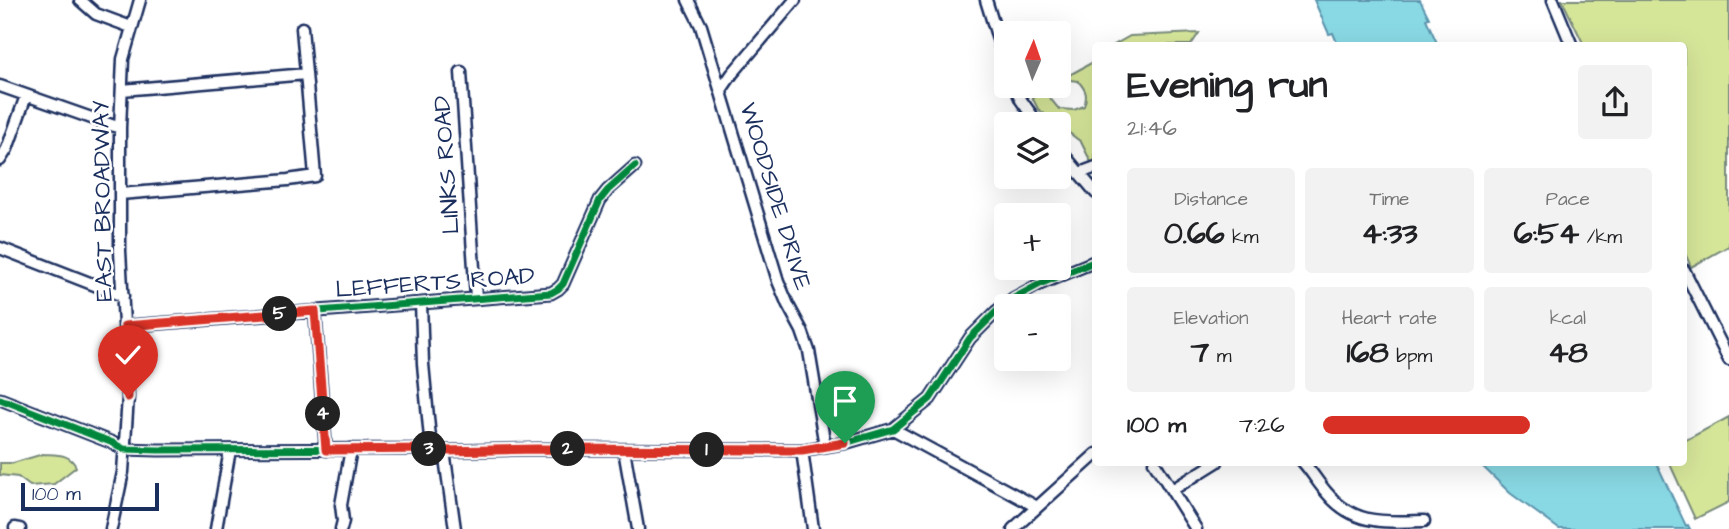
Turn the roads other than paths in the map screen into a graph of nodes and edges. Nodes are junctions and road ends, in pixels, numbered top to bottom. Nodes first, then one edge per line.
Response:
1 (80, 0) edge
2 (140, 0) edge
3 (688, 0) edge
4 (795, 0) edge
5 (986, 0) edge
6 (1553, 0) edge
7 (994, 26) edge
8 (131, 27) junction
9 (302, 28) dead end
10 (1570, 42) edge
11 (461, 72) dead end
12 (306, 74) junction
13 (0, 86) edge
14 (122, 90) junction
15 (721, 90) junction
16 (26, 96) junction
17 (120, 128) junction
18 (0, 160) edge
19 (1071, 163) edge
20 (635, 166) dead end
21 (1092, 168) edge
22 (1080, 173) junction
23 (1092, 188) edge
24 (120, 194) junction
25 (0, 248) edge
26 (1092, 263) edge
27 (1687, 276) edge
28 (123, 296) junction
29 (476, 298) junction
30 (421, 303) junction
31 (315, 311) junction
32 (125, 326) junction
33 (1729, 360) edge
34 (0, 399) edge
35 (893, 429) junction
36 (825, 446) junction
37 (124, 449) junction
38 (351, 449) junction
39 (431, 449) junction
40 (230, 450) junction
41 (326, 450) junction
42 (624, 450) junction
43 (802, 450) junction
44 (444, 451) junction
45 (1092, 458) edge
46 (1157, 466) edge
47 (1211, 466) edge
48 (1306, 466) edge
49 (1172, 490) junction
50 (1037, 507) junction
51 (1424, 521) dead end
52 (111, 529) edge
53 (216, 529) edge
54 (341, 529) edge
55 (455, 529) edge
56 (638, 529) edge
57 (813, 529) edge
58 (1013, 529) edge
59 (1196, 529) edge

1 - 8 street
2 - 8 street, EAST BROADWAY
3 - 15 street, WOODSIDE DRIVE
4 - 15 street
5 - 7 street
6 - 10 street
8 - 14 street, EAST BROADWAY
9 - 12 street
11 - 29 street, LINKS ROAD
12 - 14 street
12 - 24 street
13 - 16 street
14 - 17 street, EAST BROADWAY
15 - 36 street, WOODSIDE DRIVE
16 - 17 street
16 - 18 street
17 - 24 street, EAST BROADWAY
19 - 22 street
20 - 29 street, LEFFERTS ROAD
21 - 22 street
22 - 23 street
24 - 28 street, EAST BROADWAY
25 - 28 street
26 - 35 street
27 - 33 street
28 - 32 street, EAST BROADWAY
29 - 30 street, LEFFERTS ROAD
30 - 31 street, LEFFERTS ROAD
30 - 39 street
31 - 32 street, LEFFERTS ROAD
31 - 41 street
32 - 37 street, EAST BROADWAY
34 - 37 street
35 - 36 street
35 - 50 street
36 - 43 street
37 - 40 street
37 - 52 street, EAST BROADWAY
38 - 39 street
38 - 41 street
38 - 54 street
39 - 44 street
40 - 41 street
40 - 53 street
42 - 43 street
42 - 44 street
42 - 56 street
43 - 57 street
44 - 55 street
45 - 50 street
46 - 49 street
47 - 49 street
48 - 51 street
49 - 59 street
50 - 58 street

